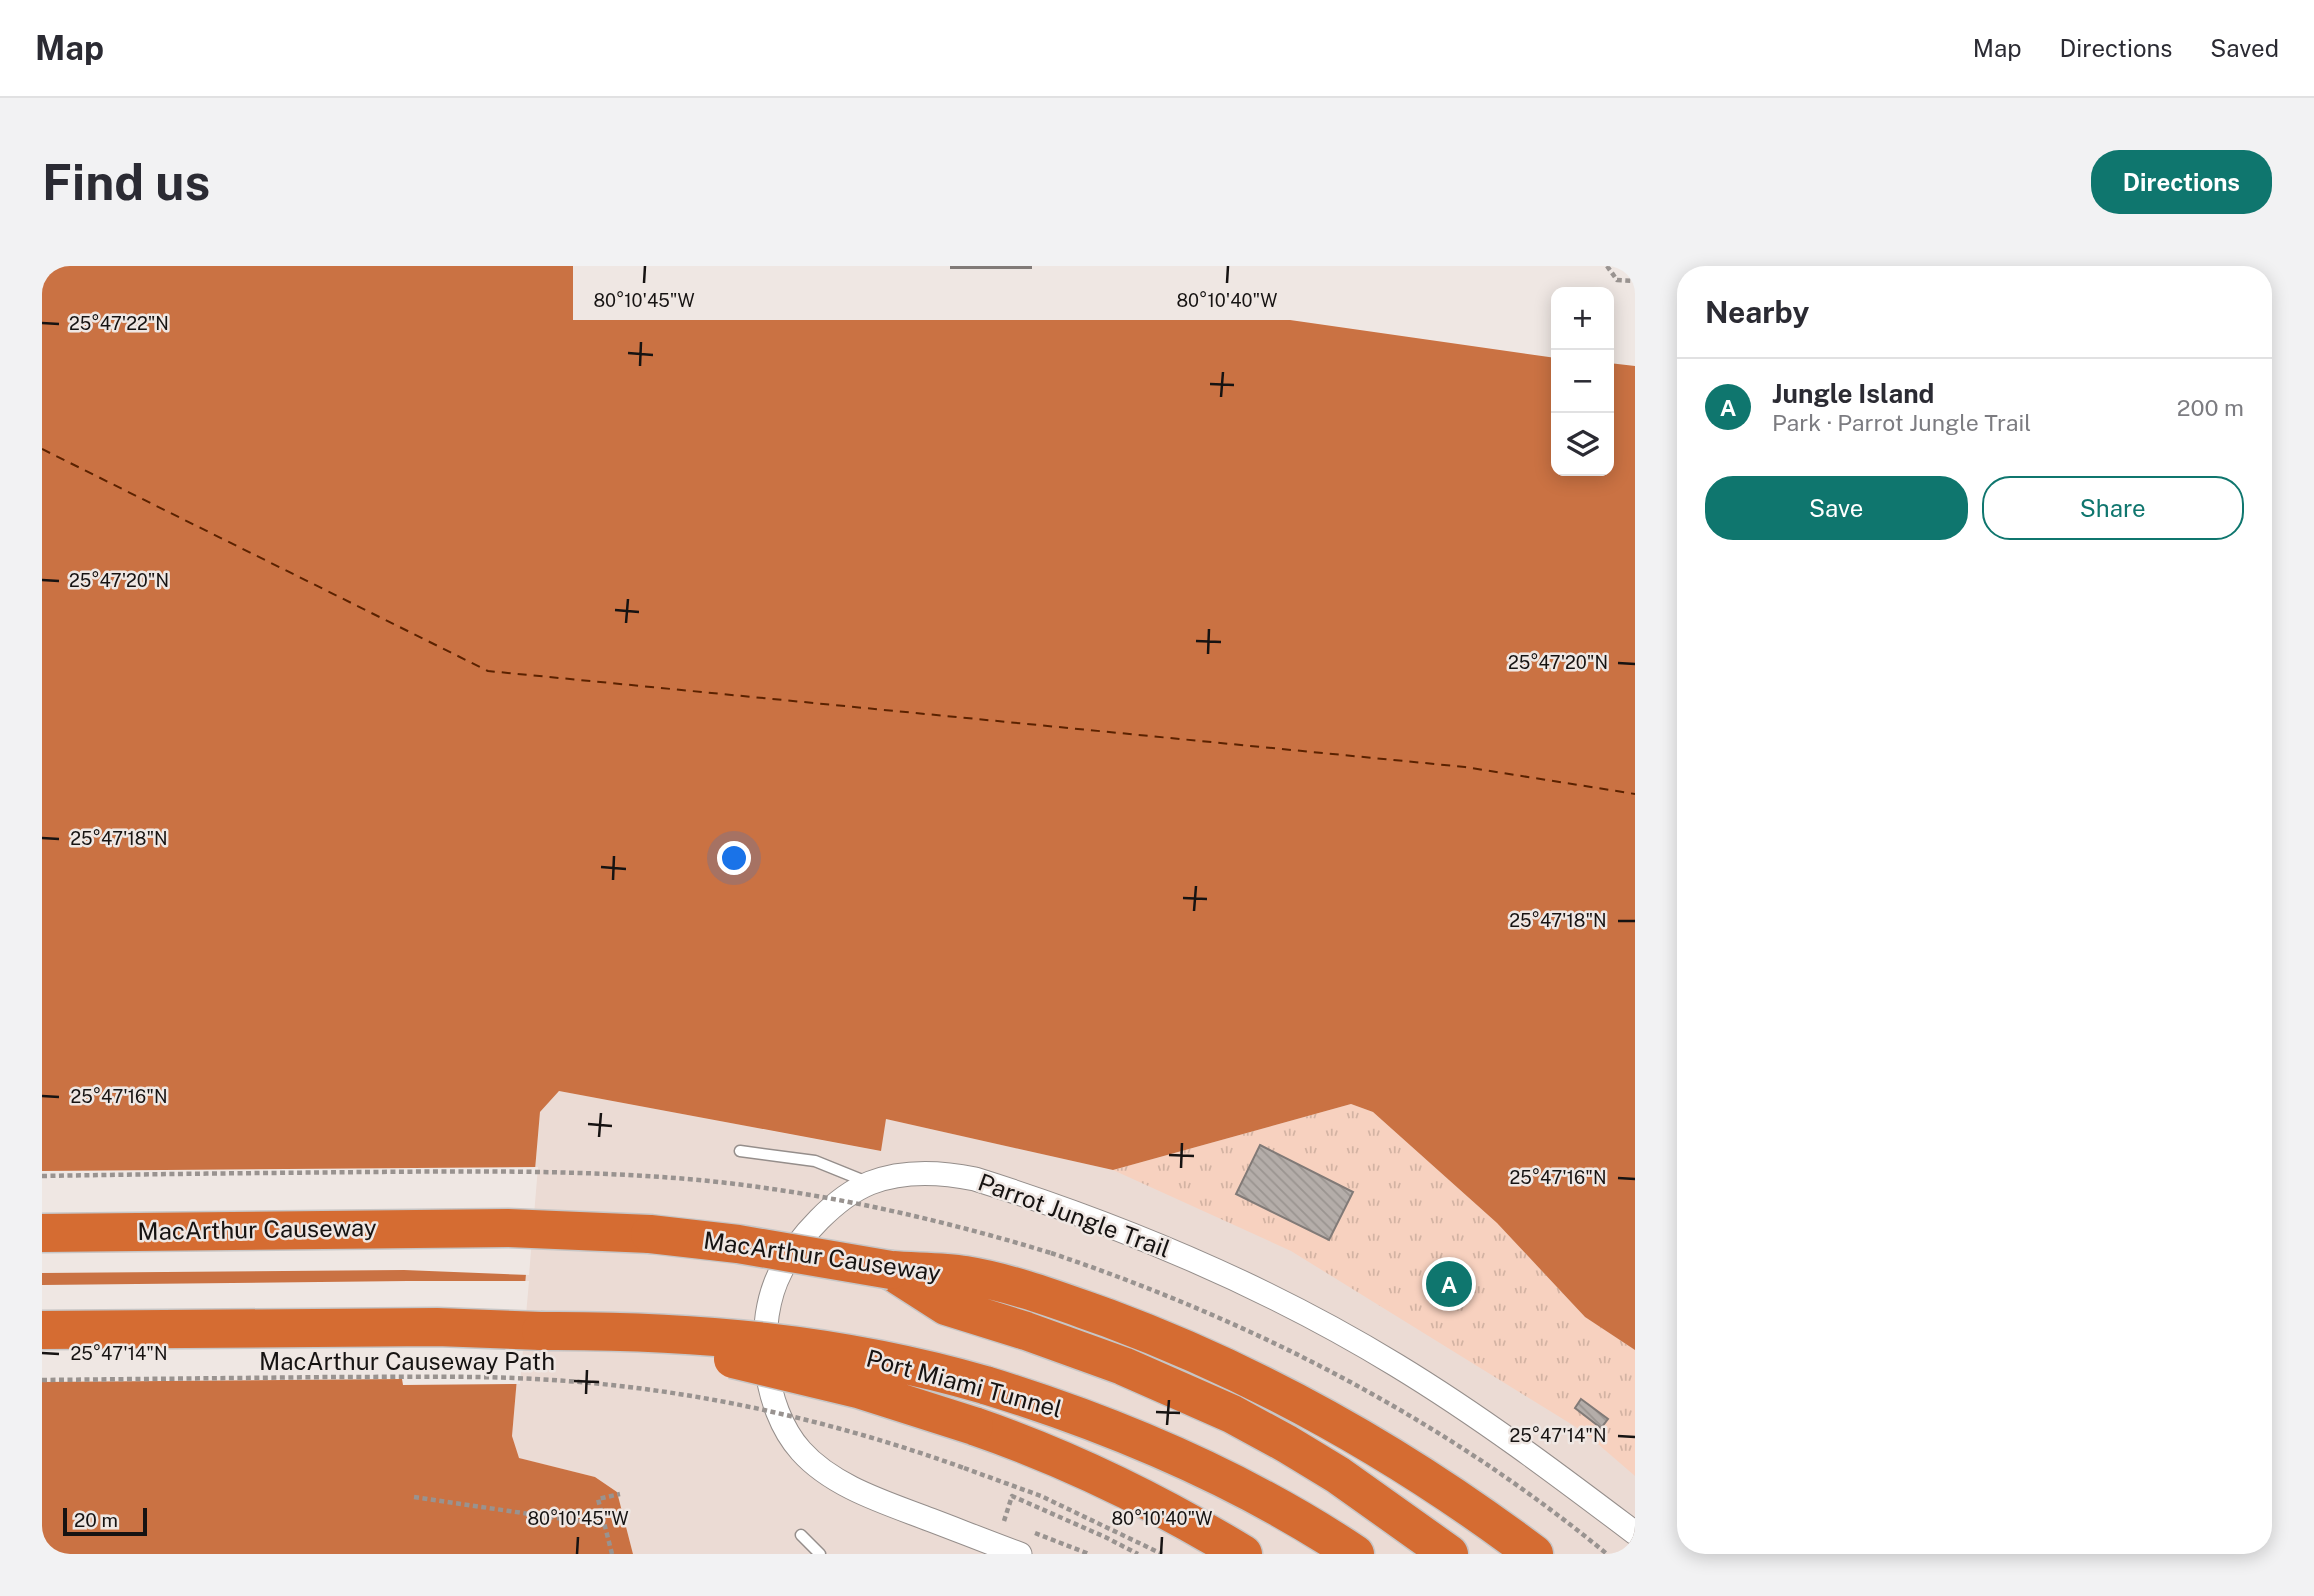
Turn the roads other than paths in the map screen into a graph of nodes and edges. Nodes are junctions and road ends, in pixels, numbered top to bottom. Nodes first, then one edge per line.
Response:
1 (740, 1151) dead end
2 (870, 1184) junction
3 (42, 1218) edge
4 (82, 1232) junction
5 (42, 1233) edge
6 (891, 1270) junction
7 (42, 1330) edge
8 (541, 1331) junction
9 (1635, 1533) edge
10 (801, 1535) dead end
11 (1011, 1553) edge
12 (820, 1554) edge
13 (1243, 1554) edge
14 (1355, 1554) edge
15 (1449, 1554) edge
16 (1534, 1554) edge

1 - 2 lane
2 - 9 street, Parrot Jungle Trail
2 - 11 street, Parrot Jungle Trail
3 - 4 highway
4 - 5 highway, MacArthur Causeway
4 - 6 highway, MacArthur Causeway, bridge
6 - 15 highway
6 - 16 highway, MacArthur Causeway
7 - 8 highway
8 - 13 highway, bridge
8 - 14 highway, Port Miami Tunnel, bridge
10 - 12 lane

